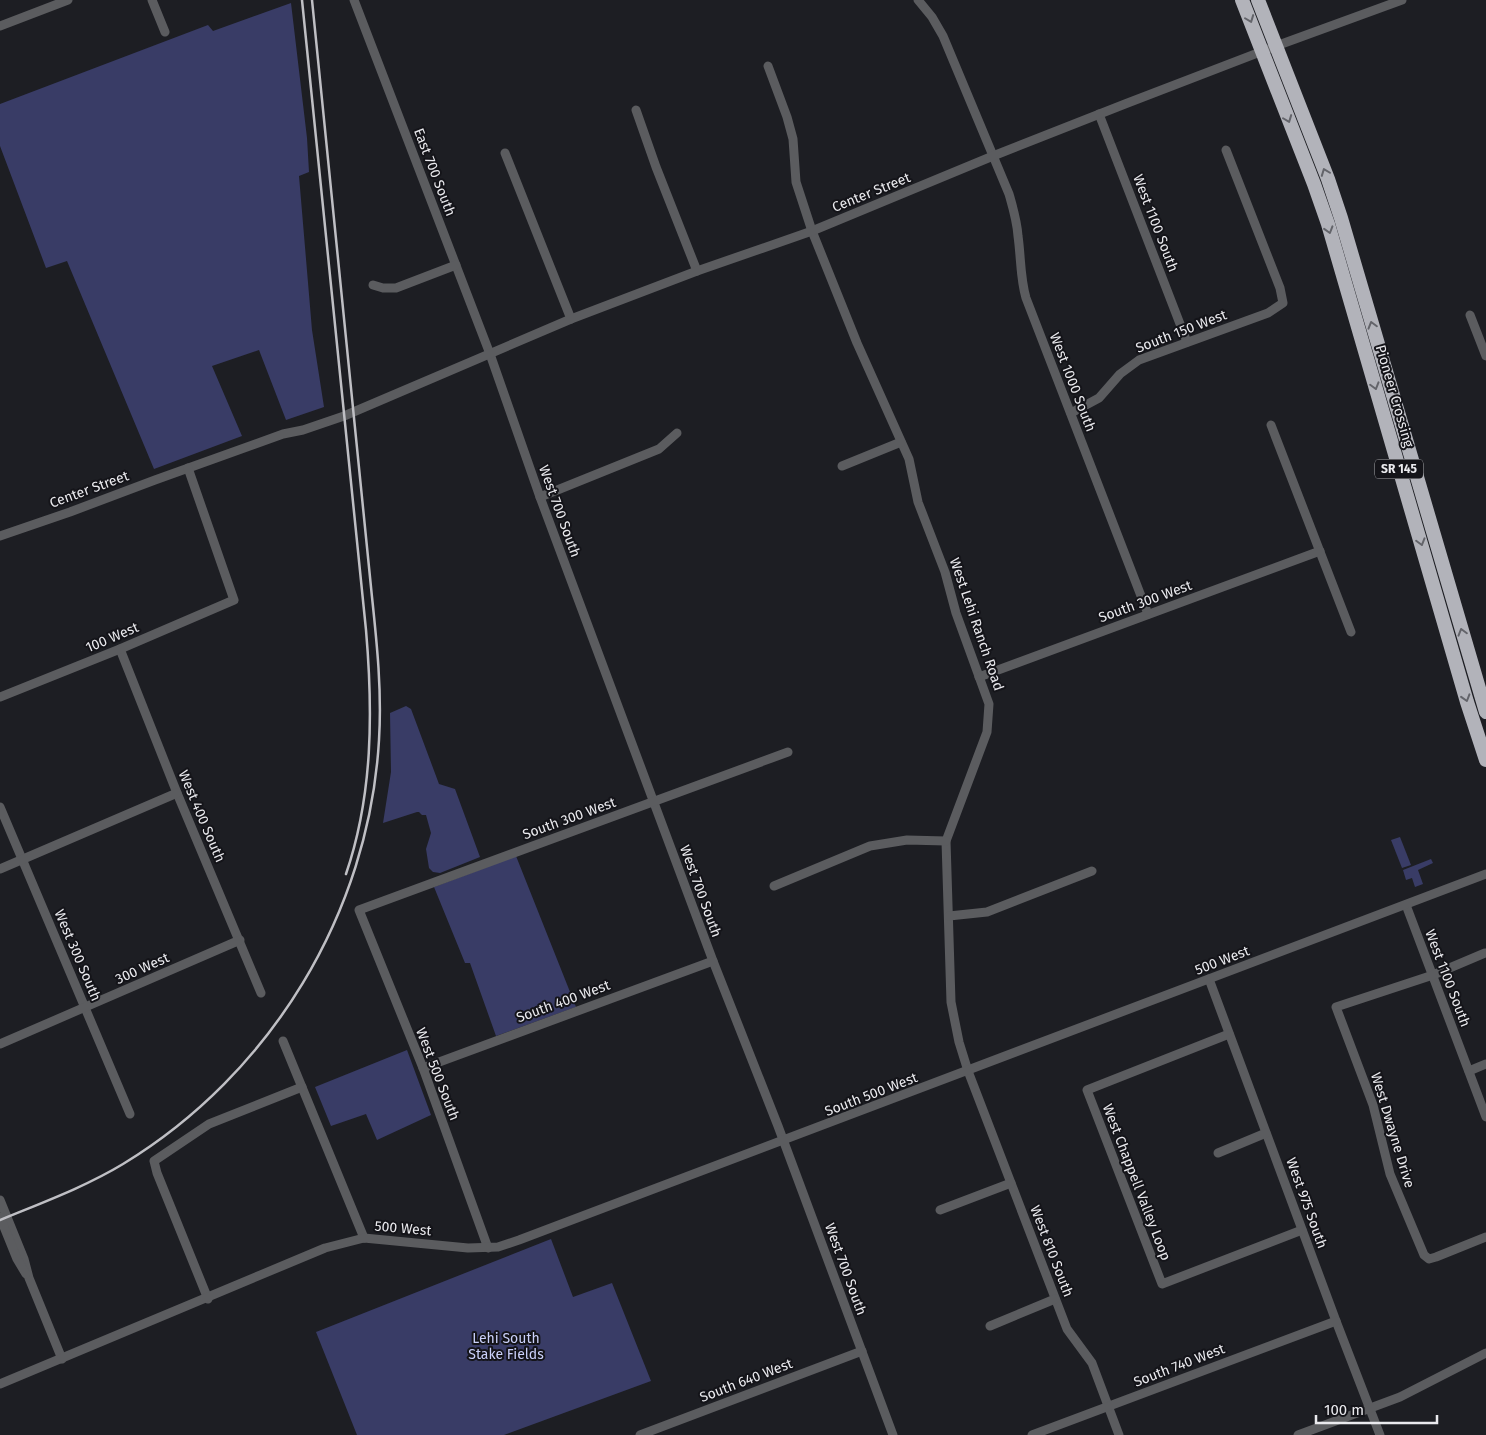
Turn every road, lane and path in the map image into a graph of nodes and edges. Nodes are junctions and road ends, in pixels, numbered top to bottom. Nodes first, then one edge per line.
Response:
1 (68, 0) edge
2 (152, 0) edge
3 (354, 0) edge
4 (918, 0) edge
5 (1242, 0) edge
6 (1258, 0) edge
7 (1402, 0) edge
8 (0, 26) edge
9 (165, 32) dead end
10 (1276, 46) junction
11 (1262, 51) junction
12 (768, 66) dead end
13 (636, 110) dead end
14 (1099, 114) junction
15 (1226, 150) dead end
16 (505, 154) dead end
17 (994, 156) junction
18 (812, 231) junction
19 (456, 265) junction
20 (697, 271) junction
21 (372, 285) dead end
22 (1470, 315) dead end
23 (572, 319) junction
24 (1187, 342) junction
25 (490, 354) junction
26 (1486, 356) edge
27 (1071, 413) junction
28 (1271, 425) dead end
29 (677, 433) dead end
30 (901, 442) junction
31 (842, 466) dead end
32 (188, 468) junction
33 (540, 497) junction
34 (0, 536) edge
35 (1320, 551) junction
36 (1148, 614) junction
37 (1351, 632) dead end
38 (120, 649) junction
39 (980, 677) junction
40 (0, 697) edge
41 (1486, 712) edge
42 (788, 752) dead end
43 (1486, 760) edge
44 (177, 793) junction
45 (653, 802) junction
46 (0, 807) edge
47 (946, 841) junction
48 (21, 859) junction
49 (0, 869) edge
50 (1092, 871) dead end
51 (1486, 874) edge
52 (774, 886) dead end
53 (1406, 905) junction
54 (358, 910) joint
55 (949, 916) junction
56 (240, 940) junction
57 (1485, 953) edge
58 (713, 961) junction
59 (1433, 975) junction
60 (1209, 979) junction
61 (261, 993) dead end
62 (85, 1008) junction
63 (1230, 1034) junction
64 (283, 1041) dead end
65 (0, 1044) edge
66 (1486, 1064) edge
67 (423, 1068) junction
68 (968, 1071) junction
69 (1469, 1071) junction
70 (302, 1087) junction
71 (130, 1114) dead end
72 (1486, 1117) edge
73 (1266, 1133) junction
74 (784, 1141) junction
75 (1218, 1153) dead end
76 (1011, 1183) junction
77 (0, 1200) edge
78 (940, 1210) dead end
79 (0, 1217) edge
80 (1302, 1230) junction
81 (364, 1238) junction
82 (1486, 1238) edge
83 (488, 1248) junction
84 (29, 1278) junction
85 (208, 1299) junction
86 (1055, 1299) junction
87 (1336, 1321) junction
88 (990, 1326) dead end
89 (862, 1351) junction
90 (1486, 1353) edge
91 (62, 1359) junction
92 (0, 1384) edge
93 (1108, 1407) junction
94 (1370, 1408) junction
95 (640, 1435) edge
96 (894, 1435) edge
97 (1032, 1435) edge
98 (1119, 1435) edge
99 (1298, 1435) edge
100 (1380, 1435) edge

1 - 8 street
2 - 9 street
3 - 19 street, East 700 South
4 - 17 street, West 1000 South
5 -> 11 highway, SR 145
6 - 10 highway, SR 145
7 - 10 street
10 - 11 street, Center Street
41 -> 10 highway, Pioneer Crossing / SR 145
11 - 14 street, Center Street
11 -> 43 highway, Pioneer Crossing / SR 145
12 - 18 street, West Lehi Ranch Road
13 - 20 street
14 - 17 street, Center Street
14 - 24 street, West 1100 South
15 - 24 street, South 150 West
16 - 23 street
17 - 18 street, Center Street
17 - 27 street, West 1000 South
18 - 20 street, Center Street
18 - 30 street, West Lehi Ranch Road
19 - 21 street
19 - 25 street, East 700 South
20 - 23 street, Center Street
22 - 26 street
23 - 25 street, Center Street
24 - 27 street, South 150 West
25 - 32 street, Center Street
25 - 33 street, West 700 South
27 - 36 street, West 1000 South
28 - 35 street
29 - 33 street
30 - 31 street
30 - 39 street, West Lehi Ranch Road
32 - 34 street, Center Street
32 - 38 street, 100 West
33 - 45 street, West 700 South
35 - 36 street, South 300 West
35 - 37 street
36 - 39 street, South 300 West
38 - 40 street, 100 West
38 - 44 street, West 400 South
39 - 47 street, West Lehi Ranch Road
42 - 45 street, South 300 West
44 - 48 street
44 - 56 street, West 400 South
45 - 54 street, South 300 West
45 - 58 street, West 700 South
46 - 48 street, West 300 South
47 - 52 street
47 - 55 street, West Lehi Ranch Road
48 - 49 street
48 - 62 street, West 300 South
50 - 55 street
51 - 53 street, 500 West
53 - 59 street, West 1100 South
53 - 60 street, 500 West
54 - 67 street, West 500 South
55 - 68 street, West Lehi Ranch Road
56 - 61 street, West 400 South
56 - 62 street, 300 West
57 - 59 street
58 - 67 street, South 400 West
58 - 74 street, West 700 South
59 - 69 street, West 1100 South
59 - 82 street, West Dwayne Drive
60 - 63 street, West 975 South
60 - 68 street, 500 West
62 - 65 street, 300 West
62 - 71 street, West 300 South
63 - 73 street, West 975 South
63 - 80 street, West Chappell Valley Loop
64 - 70 street
66 - 69 street
67 - 83 street, West 500 South
68 - 74 street, South 500 West
68 - 76 street, West 810 South
69 - 72 street, West 1100 South
70 - 81 street
70 - 85 street
73 - 75 street
73 - 80 street, West 975 South
74 - 83 street, 500 West
74 - 89 street, West 700 South
76 - 78 street
76 - 86 street, West 810 South
77 - 84 street
79 - 84 street
80 - 87 street, West 975 South
81 - 83 street, 500 West
81 - 85 street, 500 West
84 - 91 street
85 - 91 street, 500 West
86 - 88 street
86 - 93 street, West 810 South
87 - 93 street, South 740 West
87 - 94 street, West 975 South
89 - 95 street, South 640 West
89 - 96 street, West 700 South
90 - 94 street
91 - 92 street, 500 West
93 - 97 street, South 740 West
93 - 98 street, West 810 South
94 - 99 street
94 - 100 street, West 975 South

